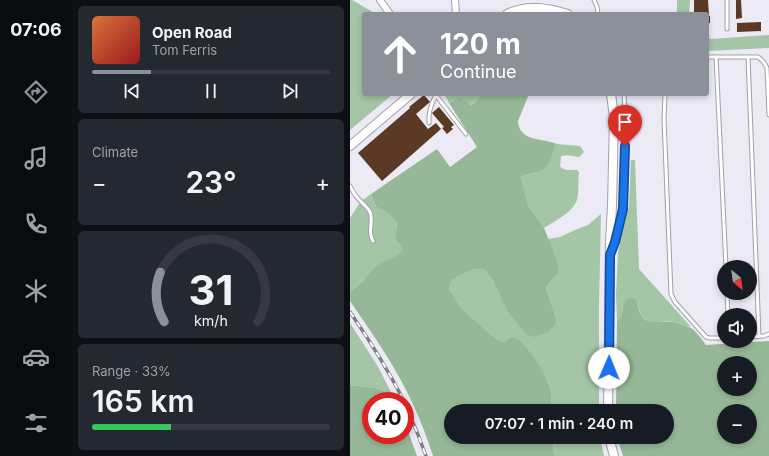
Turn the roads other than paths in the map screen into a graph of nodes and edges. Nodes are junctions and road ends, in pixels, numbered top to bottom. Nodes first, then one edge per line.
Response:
1 (380, 0) edge
2 (455, 0) edge
3 (594, 0) edge
4 (727, 0) edge
5 (389, 12) edge
6 (456, 12) edge
7 (510, 12) edge
8 (560, 12) edge
9 (598, 12) edge
10 (727, 29) dead end
11 (709, 57) edge
12 (716, 57) junction
13 (748, 57) junction
14 (409, 96) edge
15 (434, 96) edge
16 (436, 96) edge
17 (611, 96) edge
18 (624, 96) edge
19 (665, 96) edge
20 (769, 115) edge
21 (429, 122) dead end
22 (466, 134) dead end
23 (350, 146) edge
24 (350, 186) edge
25 (373, 241) dead end
26 (610, 255) junction
27 (726, 260) edge
28 (769, 334) edge
29 (759, 336) joint
30 (717, 338) edge
31 (608, 404) edge
32 (611, 444) edge
33 (614, 456) edge

1 - 5 street
2 - 6 street
3 - 9 lane
4 - 10 lane
7 - 8 street
11 - 12 lane
12 - 13 lane
12 - 27 lane
13 - 20 lane
13 - 29 lane
14 - 23 street
15 - 21 lane
16 - 22 lane
17 - 26 street
18 - 26 lane
19 - 30 lane
24 - 25 lane
26 - 31 street
28 - 29 lane
32 - 33 street

